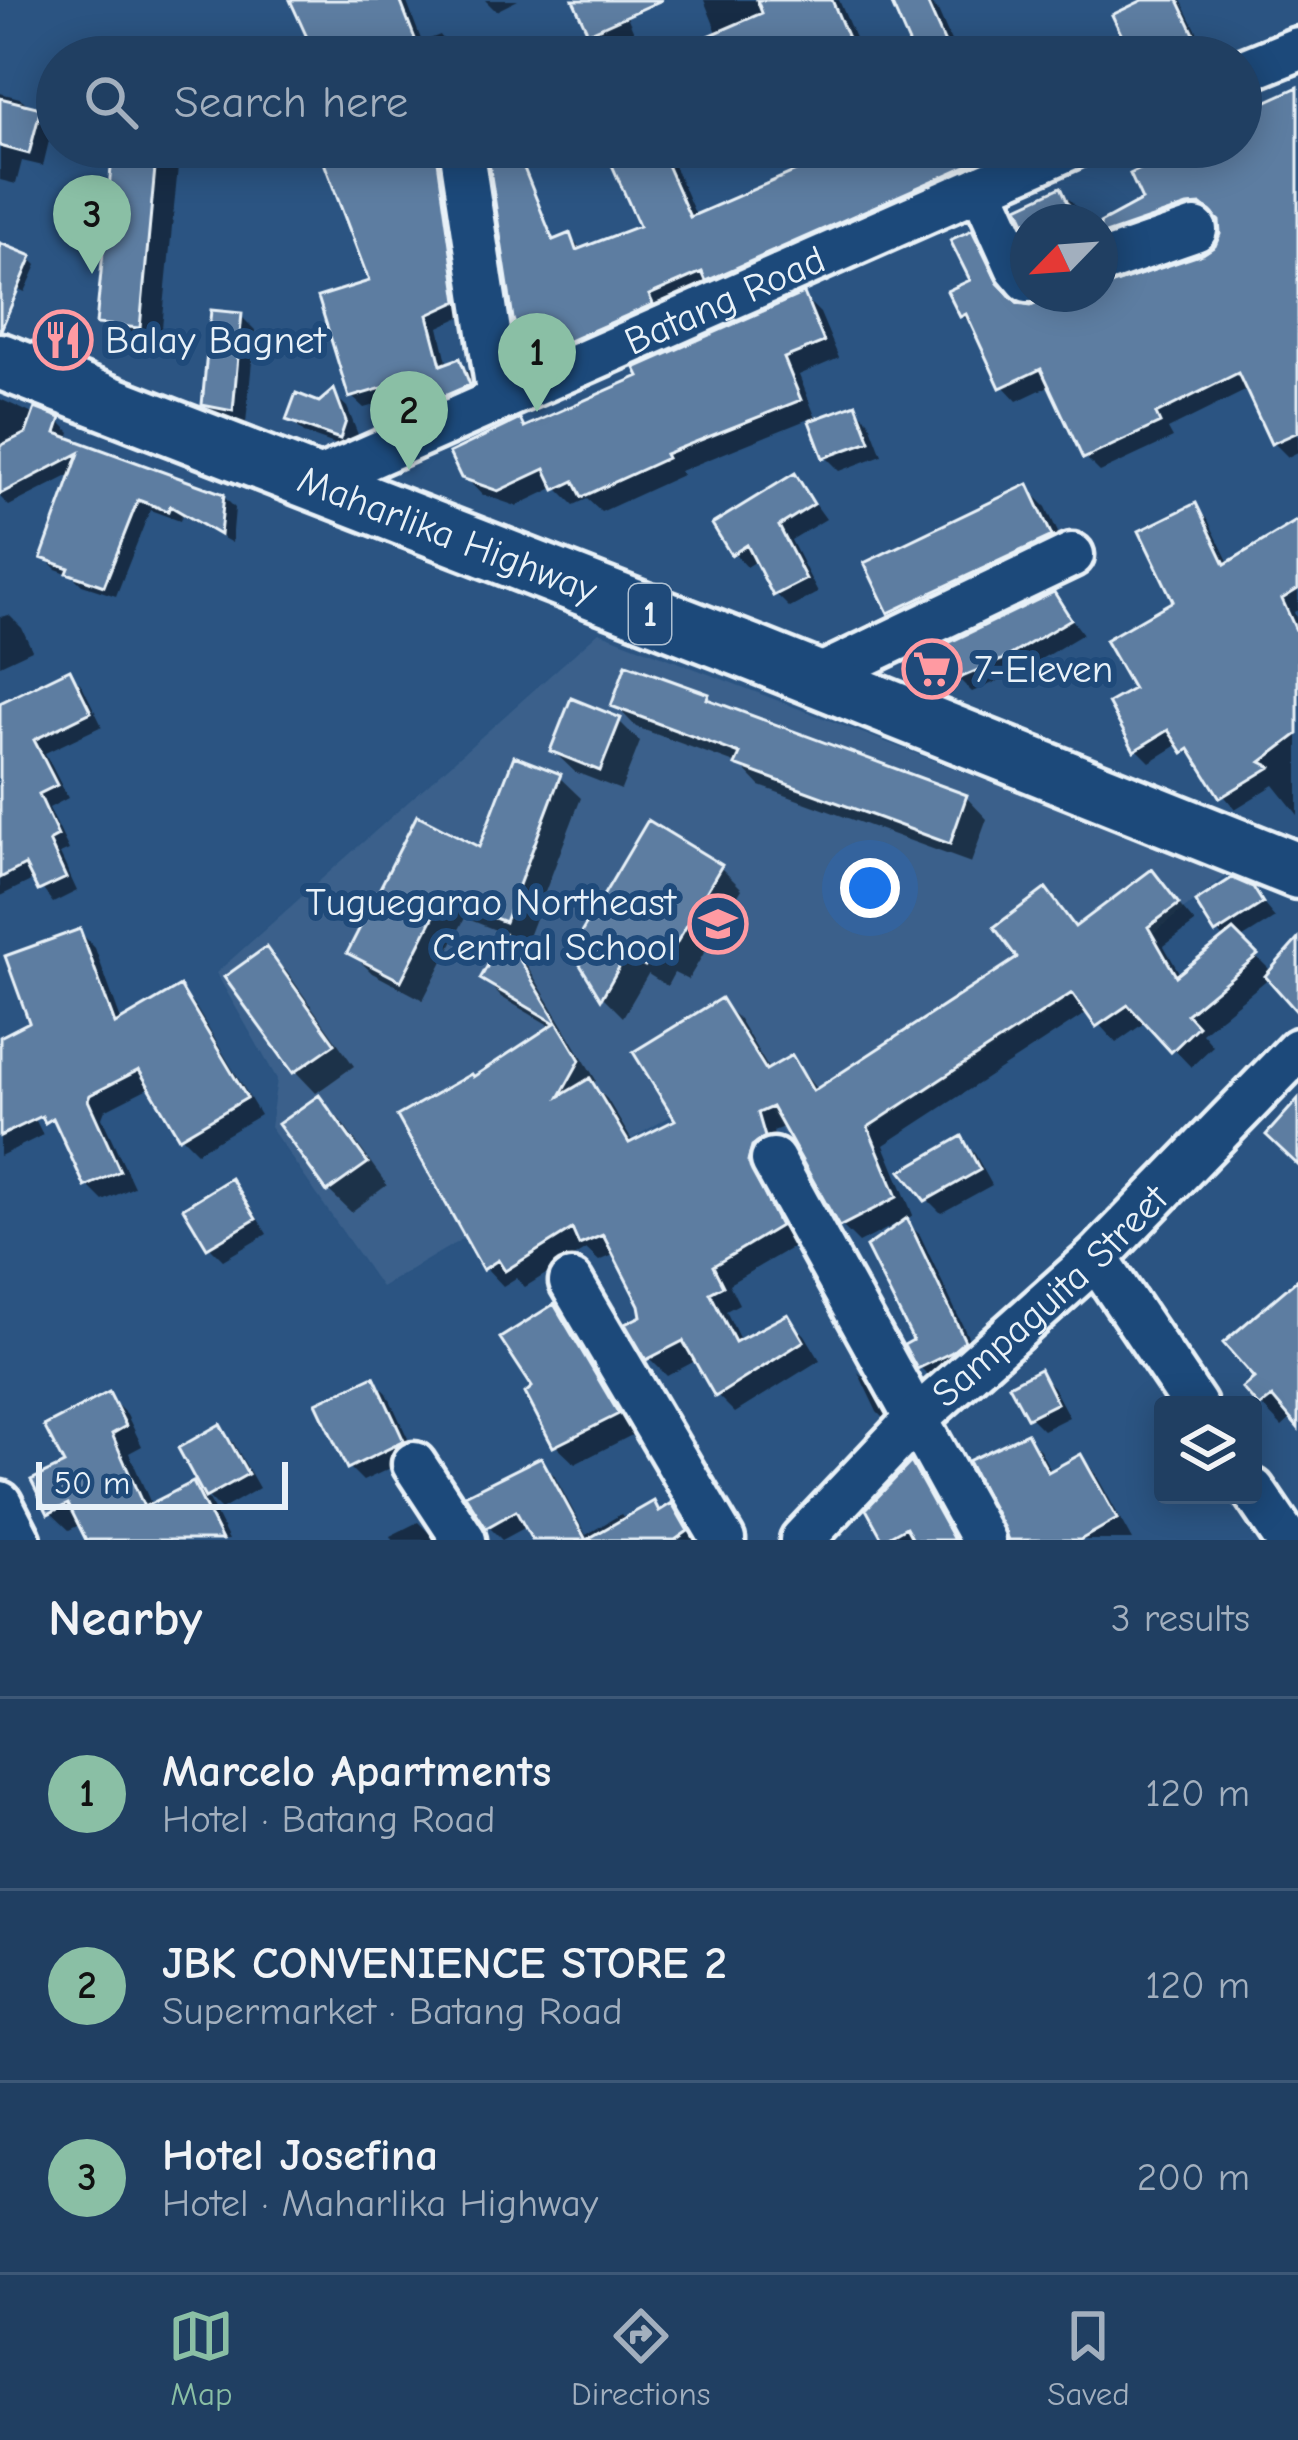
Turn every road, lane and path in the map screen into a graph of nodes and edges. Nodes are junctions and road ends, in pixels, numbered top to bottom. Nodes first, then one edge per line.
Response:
1 (1298, 49) edge
2 (1262, 64) edge
3 (464, 168) edge
4 (1025, 168) edge
5 (981, 188) junction
6 (1195, 230) dead end
7 (1010, 252) edge
8 (1118, 257) edge
9 (0, 361) edge
10 (500, 398) junction
11 (313, 482) junction
12 (1072, 554) dead end
13 (815, 678) junction
14 (1298, 871) edge
15 (1298, 1051) edge
16 (773, 1160) dead end
17 (1096, 1258) junction
18 (571, 1282) dead end
19 (1190, 1396) edge
20 (915, 1420) junction
21 (414, 1464) dead end
22 (0, 1503) edge
23 (1262, 1503) edge
24 (19, 1540) edge
25 (464, 1540) edge
26 (723, 1540) edge
27 (802, 1540) edge
28 (983, 1540) edge
29 (1287, 1540) edge

1 - 2 street
3 - 10 street
4 - 5 street, Batang Road
5 - 7 street
5 - 10 street, Batang Road
6 - 8 street
9 - 11 main road, Maharlika Highway / 1
10 - 11 street, Batang Road
11 - 13 main road, Maharlika Highway / 1
12 - 13 street
13 - 14 main road, Maharlika Highway / 1
15 - 17 street, Sampaguita Street
16 - 20 street
17 - 19 street
17 - 20 street, Sampaguita Street
18 - 26 street
20 - 27 street, Sampaguita Street
20 - 28 street
21 - 25 street
22 - 24 street
23 - 29 street

